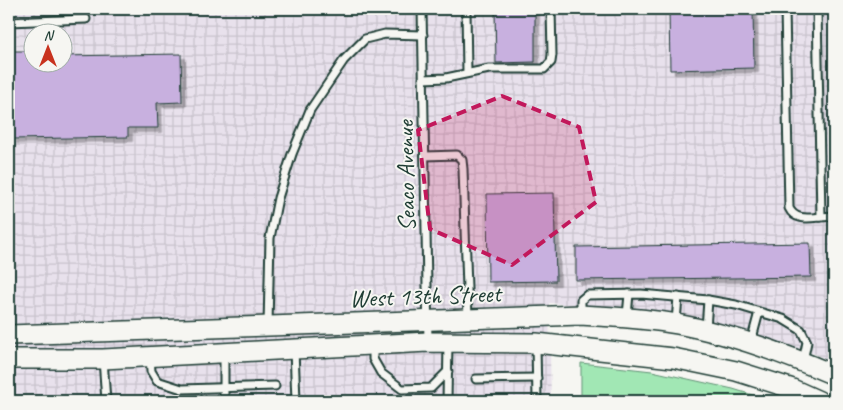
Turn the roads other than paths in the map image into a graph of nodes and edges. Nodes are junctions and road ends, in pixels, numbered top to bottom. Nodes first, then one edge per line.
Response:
1 (422, 9) edge
2 (466, 9) edge
3 (551, 9) edge
4 (785, 9) edge
5 (817, 9) edge
6 (86, 19) dead end
7 (9, 22) edge
8 (423, 34) junction
9 (467, 73) junction
10 (423, 79) junction
11 (425, 156) junction
12 (834, 216) edge
13 (821, 217) junction
14 (629, 294) junction
15 (678, 297) junction
16 (708, 300) junction
17 (759, 312) junction
18 (581, 315) junction
19 (627, 318) junction
20 (468, 319) junction
21 (428, 320) junction
22 (676, 324) junction
23 (268, 326) junction
24 (706, 331) junction
25 (9, 335) edge
26 (428, 342) junction
27 (750, 342) junction
28 (448, 343) junction
29 (536, 343) junction
30 (373, 345) junction
31 (294, 349) junction
32 (224, 353) junction
33 (150, 356) junction
34 (9, 359) edge
35 (103, 359) junction
36 (803, 361) junction
37 (448, 371) junction
38 (834, 375) edge
39 (537, 378) junction
40 (476, 380) dead end
41 (275, 386) dead end
42 (224, 388) junction
43 (106, 401) edge
44 (224, 401) edge
45 (296, 401) edge
46 (447, 401) edge
47 (537, 401) edge
48 (820, 401) edge

1 - 8 lane, Seaco Avenue
2 - 9 lane
3 - 9 lane
4 - 13 lane
5 - 13 lane
6 - 7 lane
8 - 10 lane, Seaco Avenue
8 - 23 lane
9 - 10 lane
10 - 11 lane, Seaco Avenue
11 - 20 lane
11 - 21 lane, Seaco Avenue
12 - 13 lane
14 - 15 lane
14 - 18 lane
14 - 19 lane
15 - 16 lane
15 - 22 lane
16 - 17 lane
16 - 24 lane
17 - 27 lane
17 - 36 lane
18 - 19 main road, West 13th Street
18 - 20 main road, West 13th Street
19 - 22 main road, West 13th Street
20 - 21 main road, West 13th Street
21 - 23 main road, West 13th Street
21 - 26 lane, Seaco Avenue
22 - 24 main road, West 13th Street
23 - 25 main road, West 13th Street
24 - 27 main road, West 13th Street
26 - 28 main road, West 13th Street
26 - 30 main road, West 13th Street
27 - 36 main road, West 13th Street
28 - 29 main road, West 13th Street
28 - 37 lane
29 - 39 lane
29 - 48 main road, West 13th Street
30 - 31 main road, West 13th Street
30 - 37 lane
31 - 32 main road, West 13th Street
31 - 45 lane
32 - 33 main road, West 13th Street
32 - 42 lane
33 - 35 main road, West 13th Street
33 - 42 lane
34 - 35 main road, West 13th Street
35 - 43 lane
36 - 38 main road, West 13th Street
37 - 46 lane
39 - 40 lane
39 - 47 lane
41 - 42 lane
42 - 44 lane

